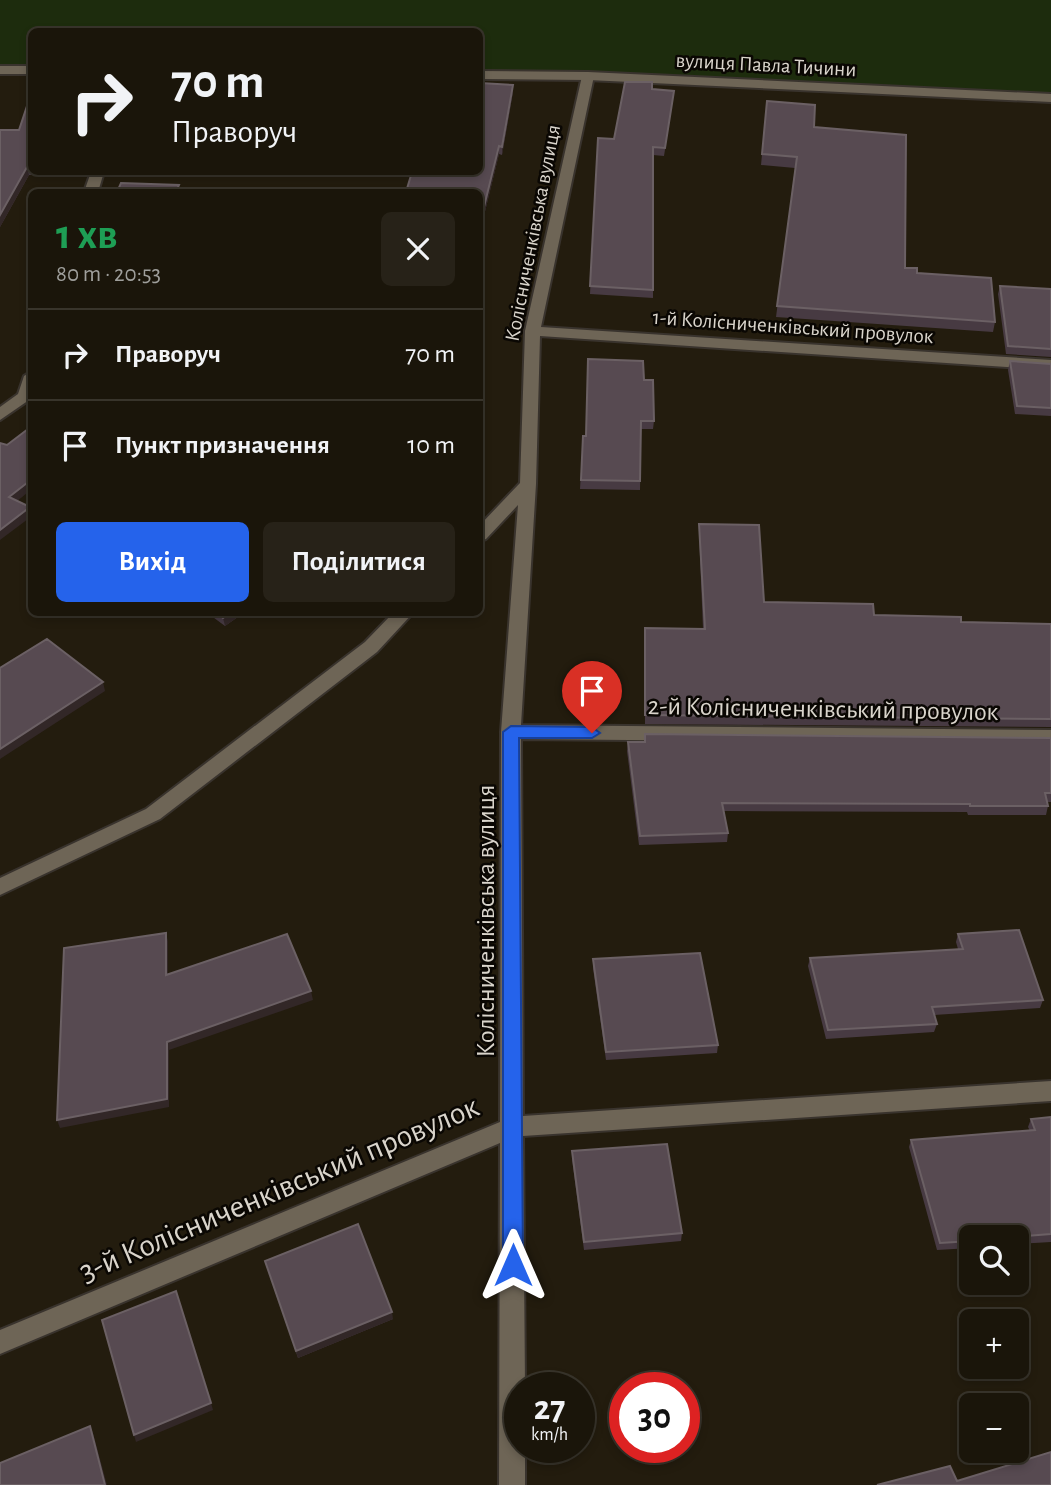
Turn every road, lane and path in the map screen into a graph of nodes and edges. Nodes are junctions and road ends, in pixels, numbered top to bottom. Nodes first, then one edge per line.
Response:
1 (0, 70) edge
2 (28, 70) edge
3 (483, 75) edge
4 (588, 76) junction
5 (1051, 98) edge
6 (533, 331) junction
7 (1051, 365) edge
8 (28, 387) edge
9 (0, 415) edge
10 (528, 484) junction
11 (483, 532) edge
12 (401, 616) edge
13 (511, 732) junction
14 (1051, 737) edge
15 (0, 887) edge
16 (1051, 1091) edge
17 (513, 1127) junction
18 (0, 1342) edge
19 (512, 1485) edge

1 - 2 street
3 - 4 street, вулиця Павла Тичини
4 - 5 street, вулиця Павла Тичини
4 - 6 street, Колісниченківська вулиця
6 - 7 street, 1-й Колісниченківський провулок
6 - 10 street, Колісниченківська вулиця
8 - 9 street
10 - 11 street
10 - 13 street, Колісниченківська вулиця
12 - 15 street
13 - 14 street, 2-й Колісниченківський провулок
13 - 17 street, Колісниченківська вулиця
16 - 17 street, 3-й Колісниченківський провулок
17 - 18 street, 3-й Колісниченківський провулок
17 - 19 street, Колісниченківська вулиця

